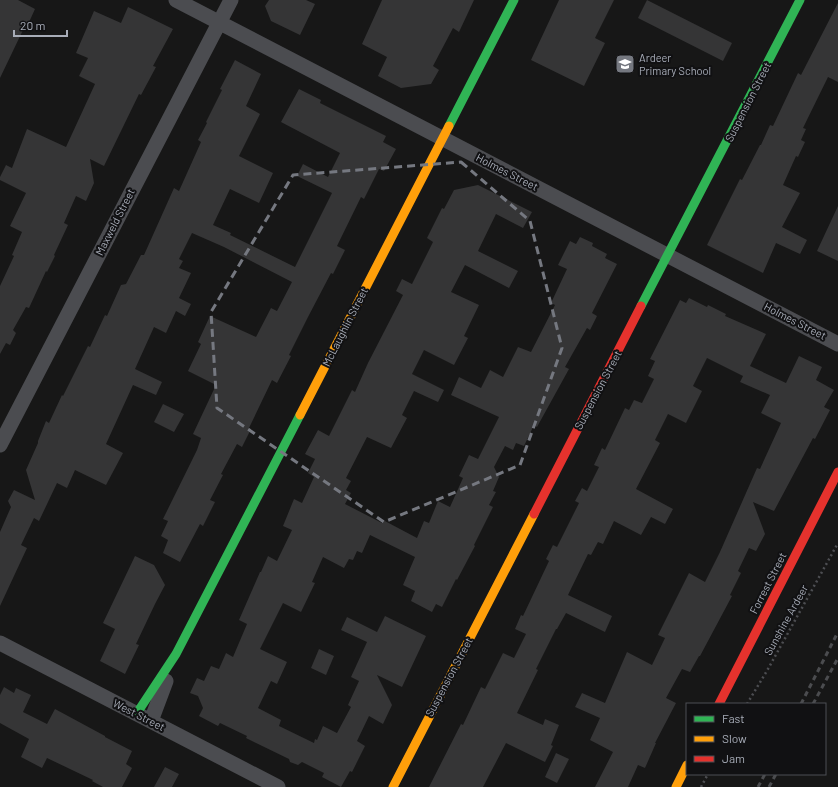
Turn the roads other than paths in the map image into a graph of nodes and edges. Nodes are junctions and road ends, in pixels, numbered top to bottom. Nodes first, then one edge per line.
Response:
1 (176, 0) edge
2 (231, 0) edge
3 (514, 0) edge
4 (800, 0) edge
5 (219, 22) junction
6 (442, 138) junction
7 (668, 256) junction
8 (838, 344) edge
9 (0, 445) edge
10 (838, 472) edge
11 (0, 643) edge
12 (176, 654) junction
13 (719, 703) edge
14 (137, 714) junction
15 (151, 721) junction
16 (686, 767) edge
17 (393, 784) edge
18 (278, 787) edge
19 (676, 787) edge

1 - 5 street, Holmes Street
2 - 5 street, Maxweld Street
3 - 6 street, McLaughlin Street
4 - 7 street, Suspension Street
5 - 6 street, Holmes Street
5 - 9 street, Maxweld Street
6 - 7 street, Holmes Street
6 - 12 street, McLaughlin Street
7 - 8 street, Holmes Street
7 - 17 street, Suspension Street
10 - 13 street, Forrest Street
11 - 14 street, West Street
12 - 14 street, McLaughlin Street
12 - 15 street, McLaughlin Street
14 - 15 street, West Street
15 - 18 street, West Street
16 - 19 street

